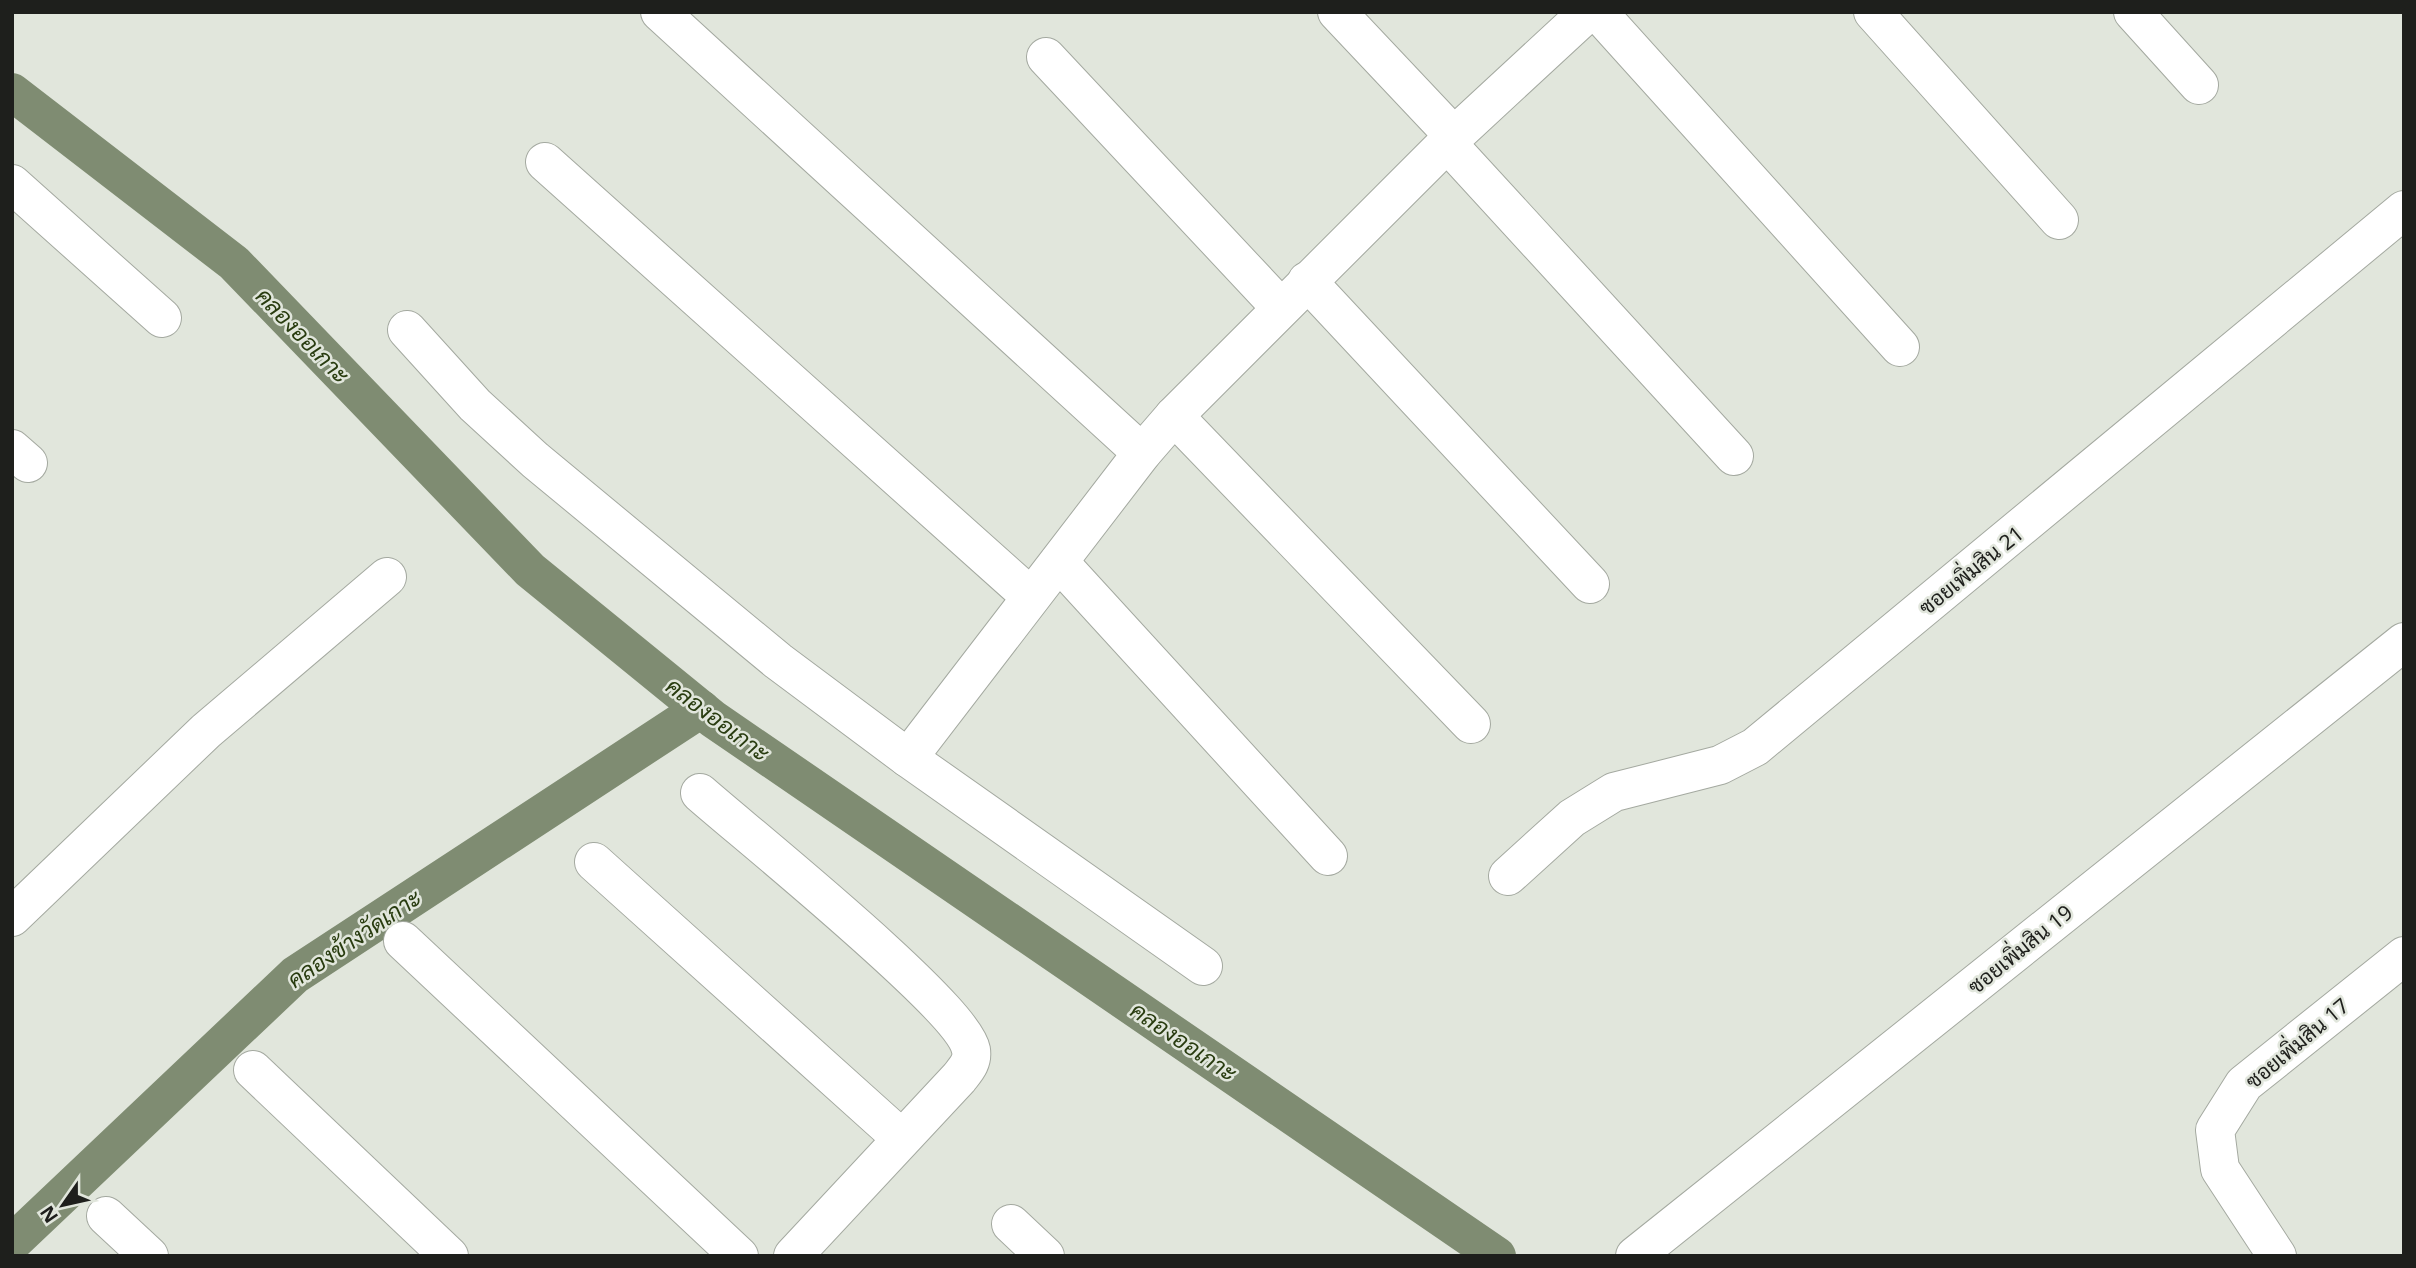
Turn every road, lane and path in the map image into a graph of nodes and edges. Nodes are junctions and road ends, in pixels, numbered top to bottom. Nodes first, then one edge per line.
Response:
1 (660, 12) edge
2 (1337, 12) edge
3 (1588, 12) edge
4 (1598, 12) edge
5 (1873, 12) edge
6 (2133, 12) edge
7 (1046, 57) dead end
8 (2199, 85) dead end
9 (1450, 139) junction
10 (545, 162) dead end
11 (12, 184) edge
12 (2404, 209) edge
13 (2059, 220) dead end
14 (1294, 295) junction
15 (162, 318) dead end
16 (407, 330) dead end
17 (1900, 347) dead end
18 (1174, 416) junction
19 (1142, 453) junction
20 (1734, 456) dead end
21 (1059, 562) junction
22 (387, 577) dead end
23 (1590, 584) dead end
24 (1031, 597) junction
25 (2404, 642) edge
26 (1471, 724) dead end
27 (908, 758) junction
28 (700, 793) dead end
29 (1328, 856) dead end
30 (594, 862) dead end
31 (1508, 876) dead end
32 (12, 917) edge
33 (403, 941) dead end
34 (2404, 956) edge
35 (1203, 966) dead end
36 (253, 1070) dead end
37 (901, 1138) junction
38 (106, 1216) dead end
39 (1011, 1224) dead end
40 (149, 1256) edge
41 (449, 1256) edge
42 (739, 1256) edge
43 (793, 1256) edge
44 (1045, 1256) edge
45 (1635, 1256) edge
46 (2277, 1256) edge

1 - 19 street
2 - 9 street
3 - 9 street
4 - 17 street
5 - 13 street
6 - 8 street
7 - 14 street
9 - 14 street
9 - 20 street
10 - 24 street
11 - 15 street
12 - 31 street, ซอยเพิ่มสิน 21
14 - 18 street
14 - 23 street
16 - 27 street
18 - 19 street
18 - 26 street
19 - 21 street
21 - 24 street
21 - 29 street
22 - 32 street
24 - 27 street
25 - 45 street, ซอยเพิ่มสิน 19
27 - 35 street
28 - 37 street
30 - 37 street
33 - 42 street
34 - 46 street, ซอยเพิ่มสิน 17
36 - 41 street
37 - 43 street
38 - 40 street
39 - 44 street

